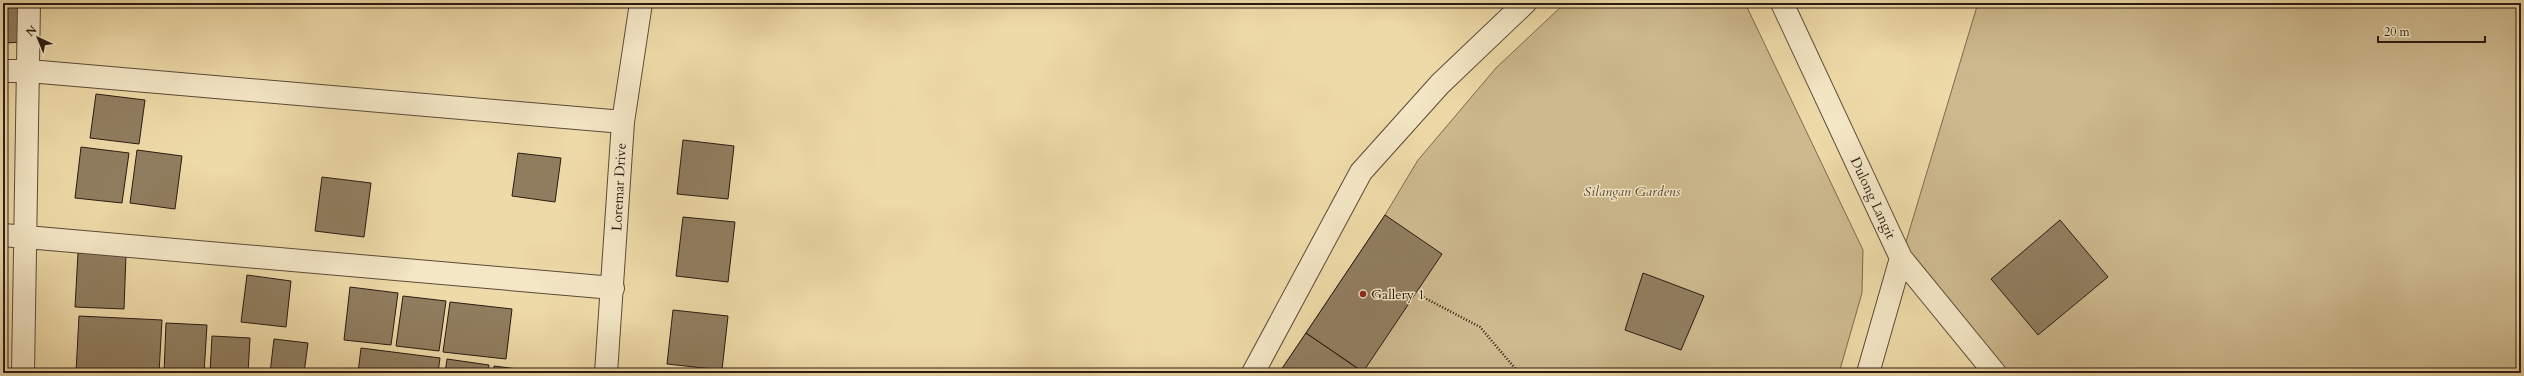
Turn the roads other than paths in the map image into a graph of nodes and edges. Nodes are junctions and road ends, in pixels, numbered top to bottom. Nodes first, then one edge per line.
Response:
1 (29, 3) edge
2 (641, 3) edge
3 (1525, 3) edge
4 (1782, 3) edge
5 (3, 71) edge
6 (29, 71) junction
7 (623, 122) junction
8 (3, 235) edge
9 (26, 235) junction
10 (1901, 258) junction
11 (614, 288) junction
12 (23, 373) edge
13 (606, 373) edge
14 (1253, 373) edge
15 (1868, 373) edge
16 (1995, 373) edge

1 - 6 street
2 - 7 street, Loremar Drive
3 - 14 street
4 - 10 street, Dulong Langit
5 - 6 street
6 - 7 street
6 - 9 street
7 - 11 street, Loremar Drive
8 - 9 street
9 - 11 street
9 - 12 street
10 - 15 street
10 - 16 street, Dulong Langit
11 - 13 street, Loremar Drive

